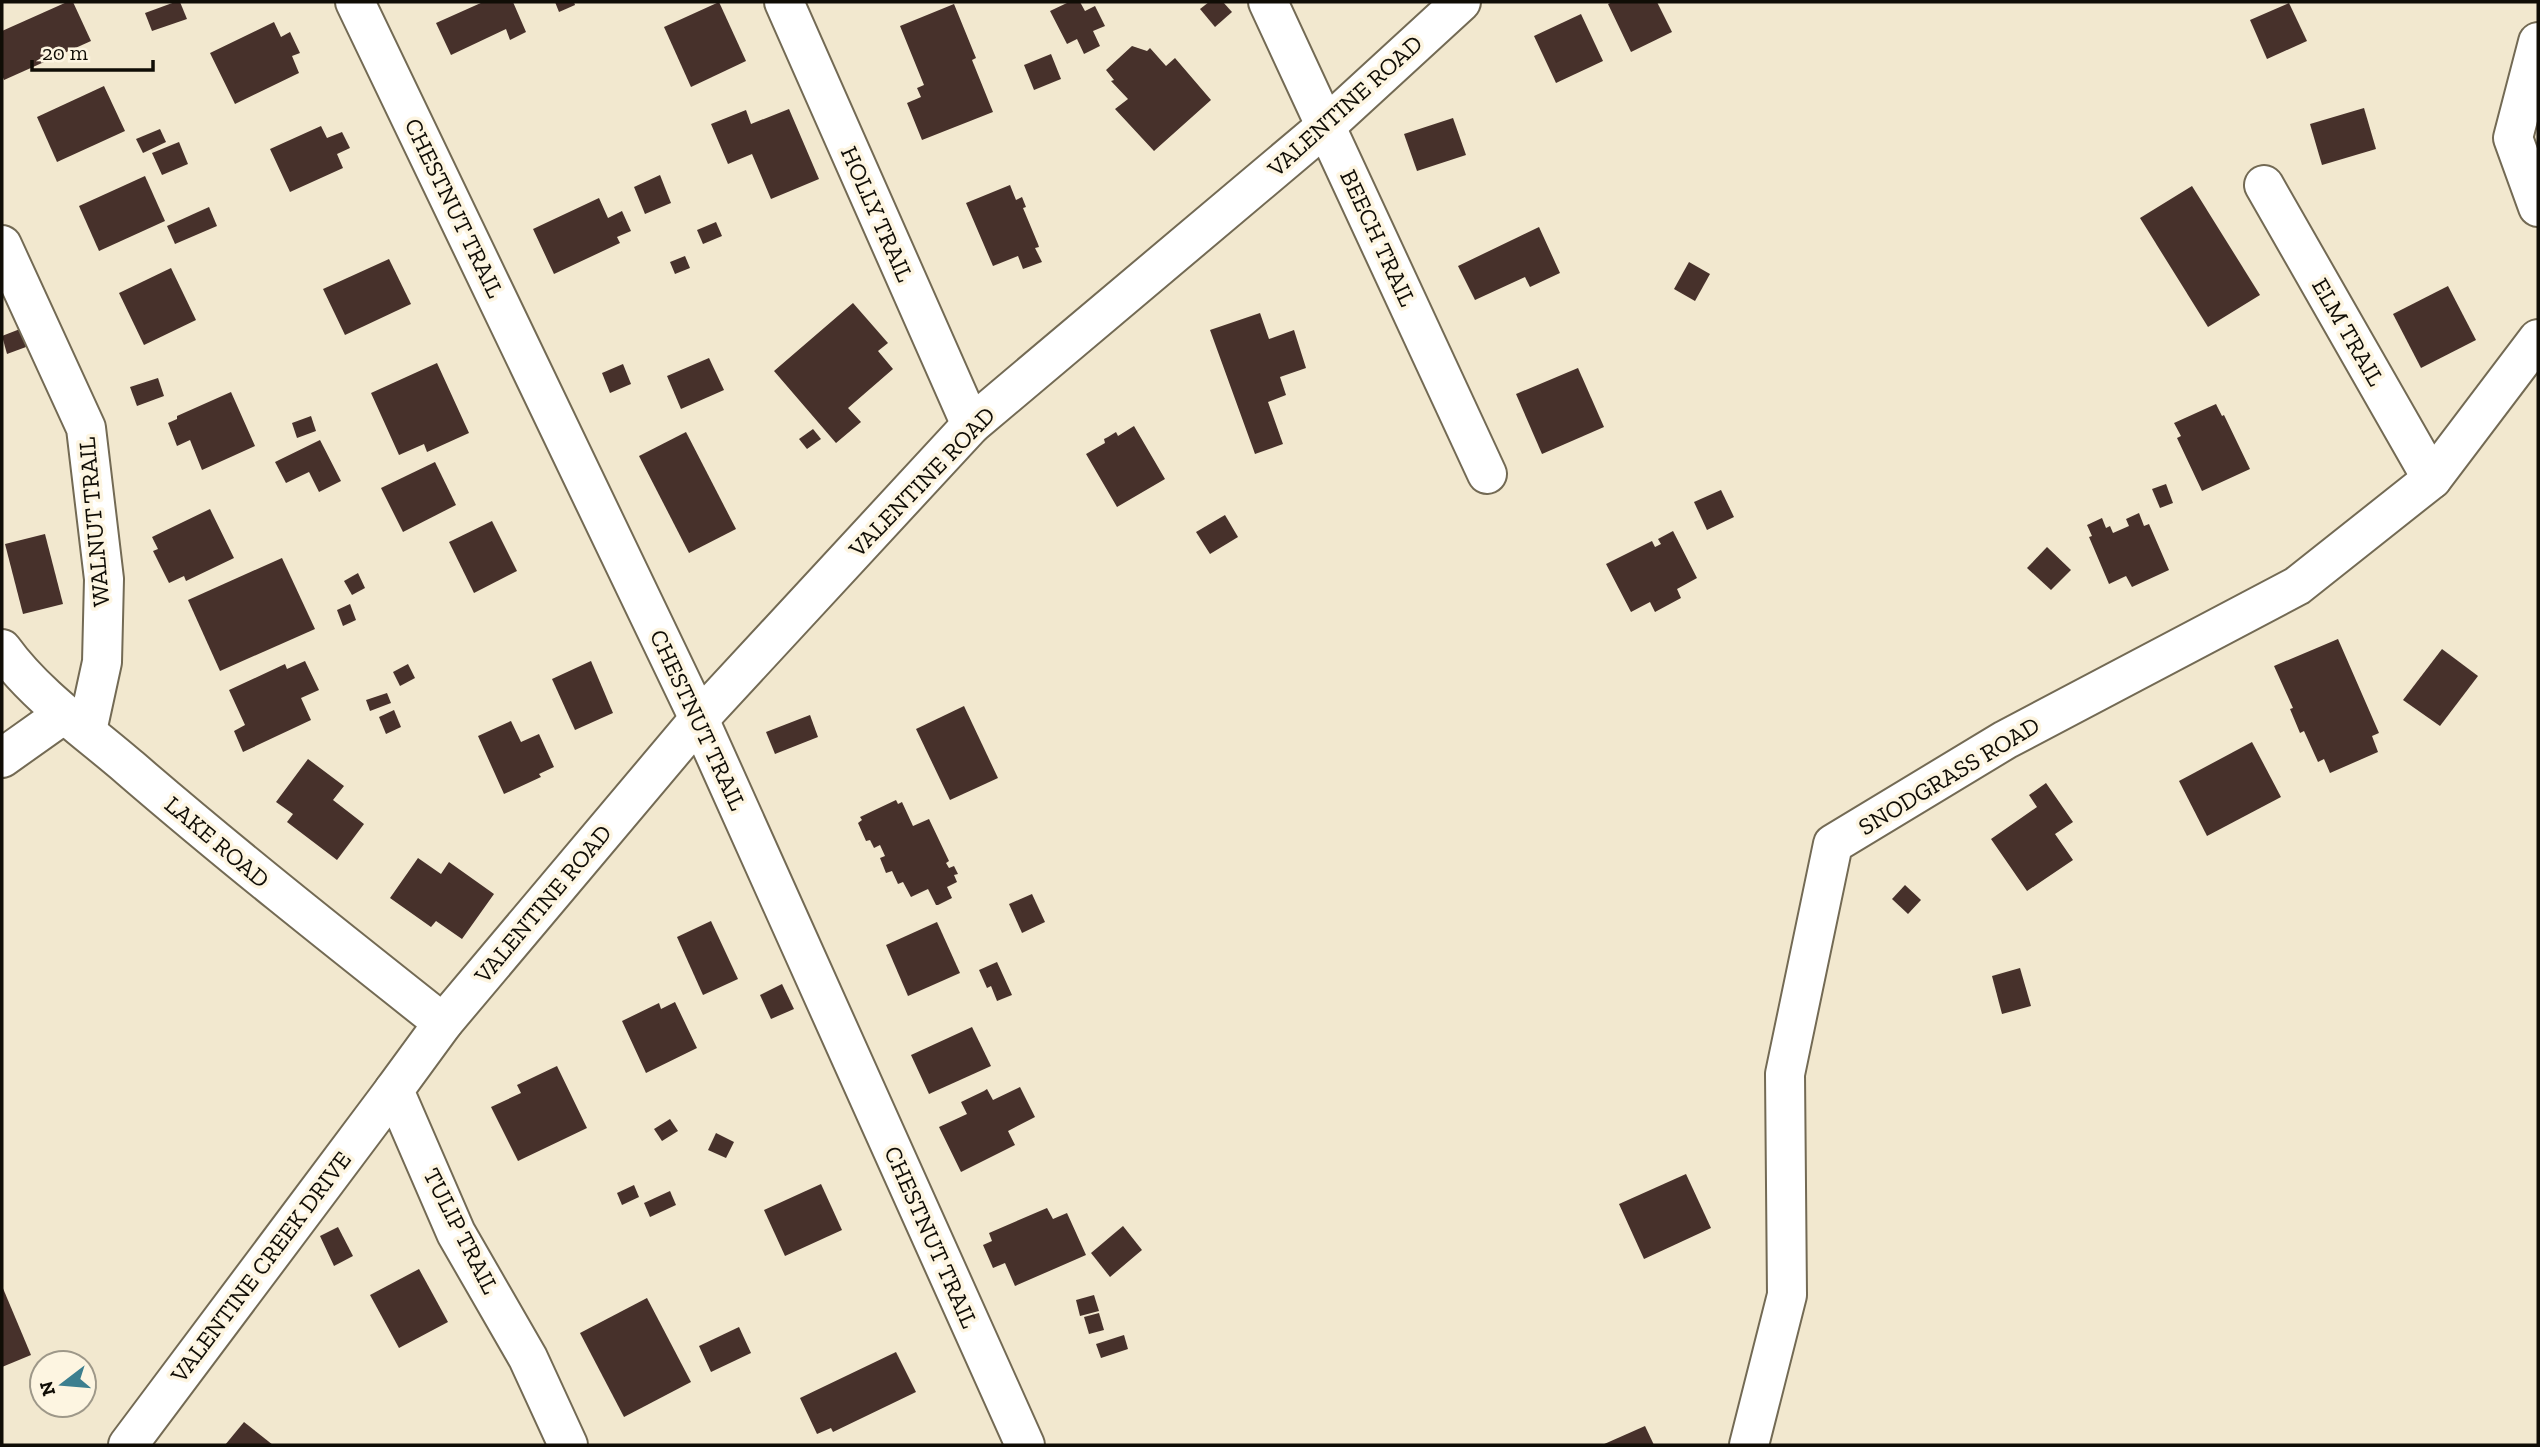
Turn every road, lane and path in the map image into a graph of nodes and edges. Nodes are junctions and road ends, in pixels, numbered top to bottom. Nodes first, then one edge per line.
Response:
1 (355, 2) edge
2 (784, 2) edge
3 (1268, 2) edge
4 (1461, 2) edge
5 (2538, 42) edge
6 (1327, 125) junction
7 (2264, 185) dead end
8 (2538, 207) edge
9 (2, 246) edge
10 (2538, 339) edge
11 (971, 425) junction
12 (1487, 474) dead end
13 (2432, 479) junction
14 (2, 649) edge
15 (699, 719) junction
16 (75, 722) junction
17 (2, 758) edge
18 (443, 1023) junction
19 (394, 1090) junction
20 (128, 1445) edge
21 (568, 1445) edge
22 (1025, 1445) edge
23 (1749, 1445) edge

1 - 15 street, CHESTNUT TRAIL
2 - 11 street, HOLLY TRAIL
3 - 6 street, BEECH TRAIL
4 - 6 street, VALENTINE ROAD
5 - 8 street
6 - 11 street, VALENTINE ROAD
6 - 12 street, BEECH TRAIL
7 - 13 street, ELM TRAIL
9 - 16 street, WALNUT TRAIL
10 - 13 street, SNODGRASS ROAD
11 - 15 street, VALENTINE ROAD
13 - 23 street, SNODGRASS ROAD
14 - 16 street, LAKE ROAD
15 - 18 street, VALENTINE ROAD
15 - 22 street, CHESTNUT TRAIL
16 - 17 street
16 - 18 street, LAKE ROAD
18 - 19 street
19 - 20 street, VALENTINE CREEK DRIVE
19 - 21 street, TULIP TRAIL

